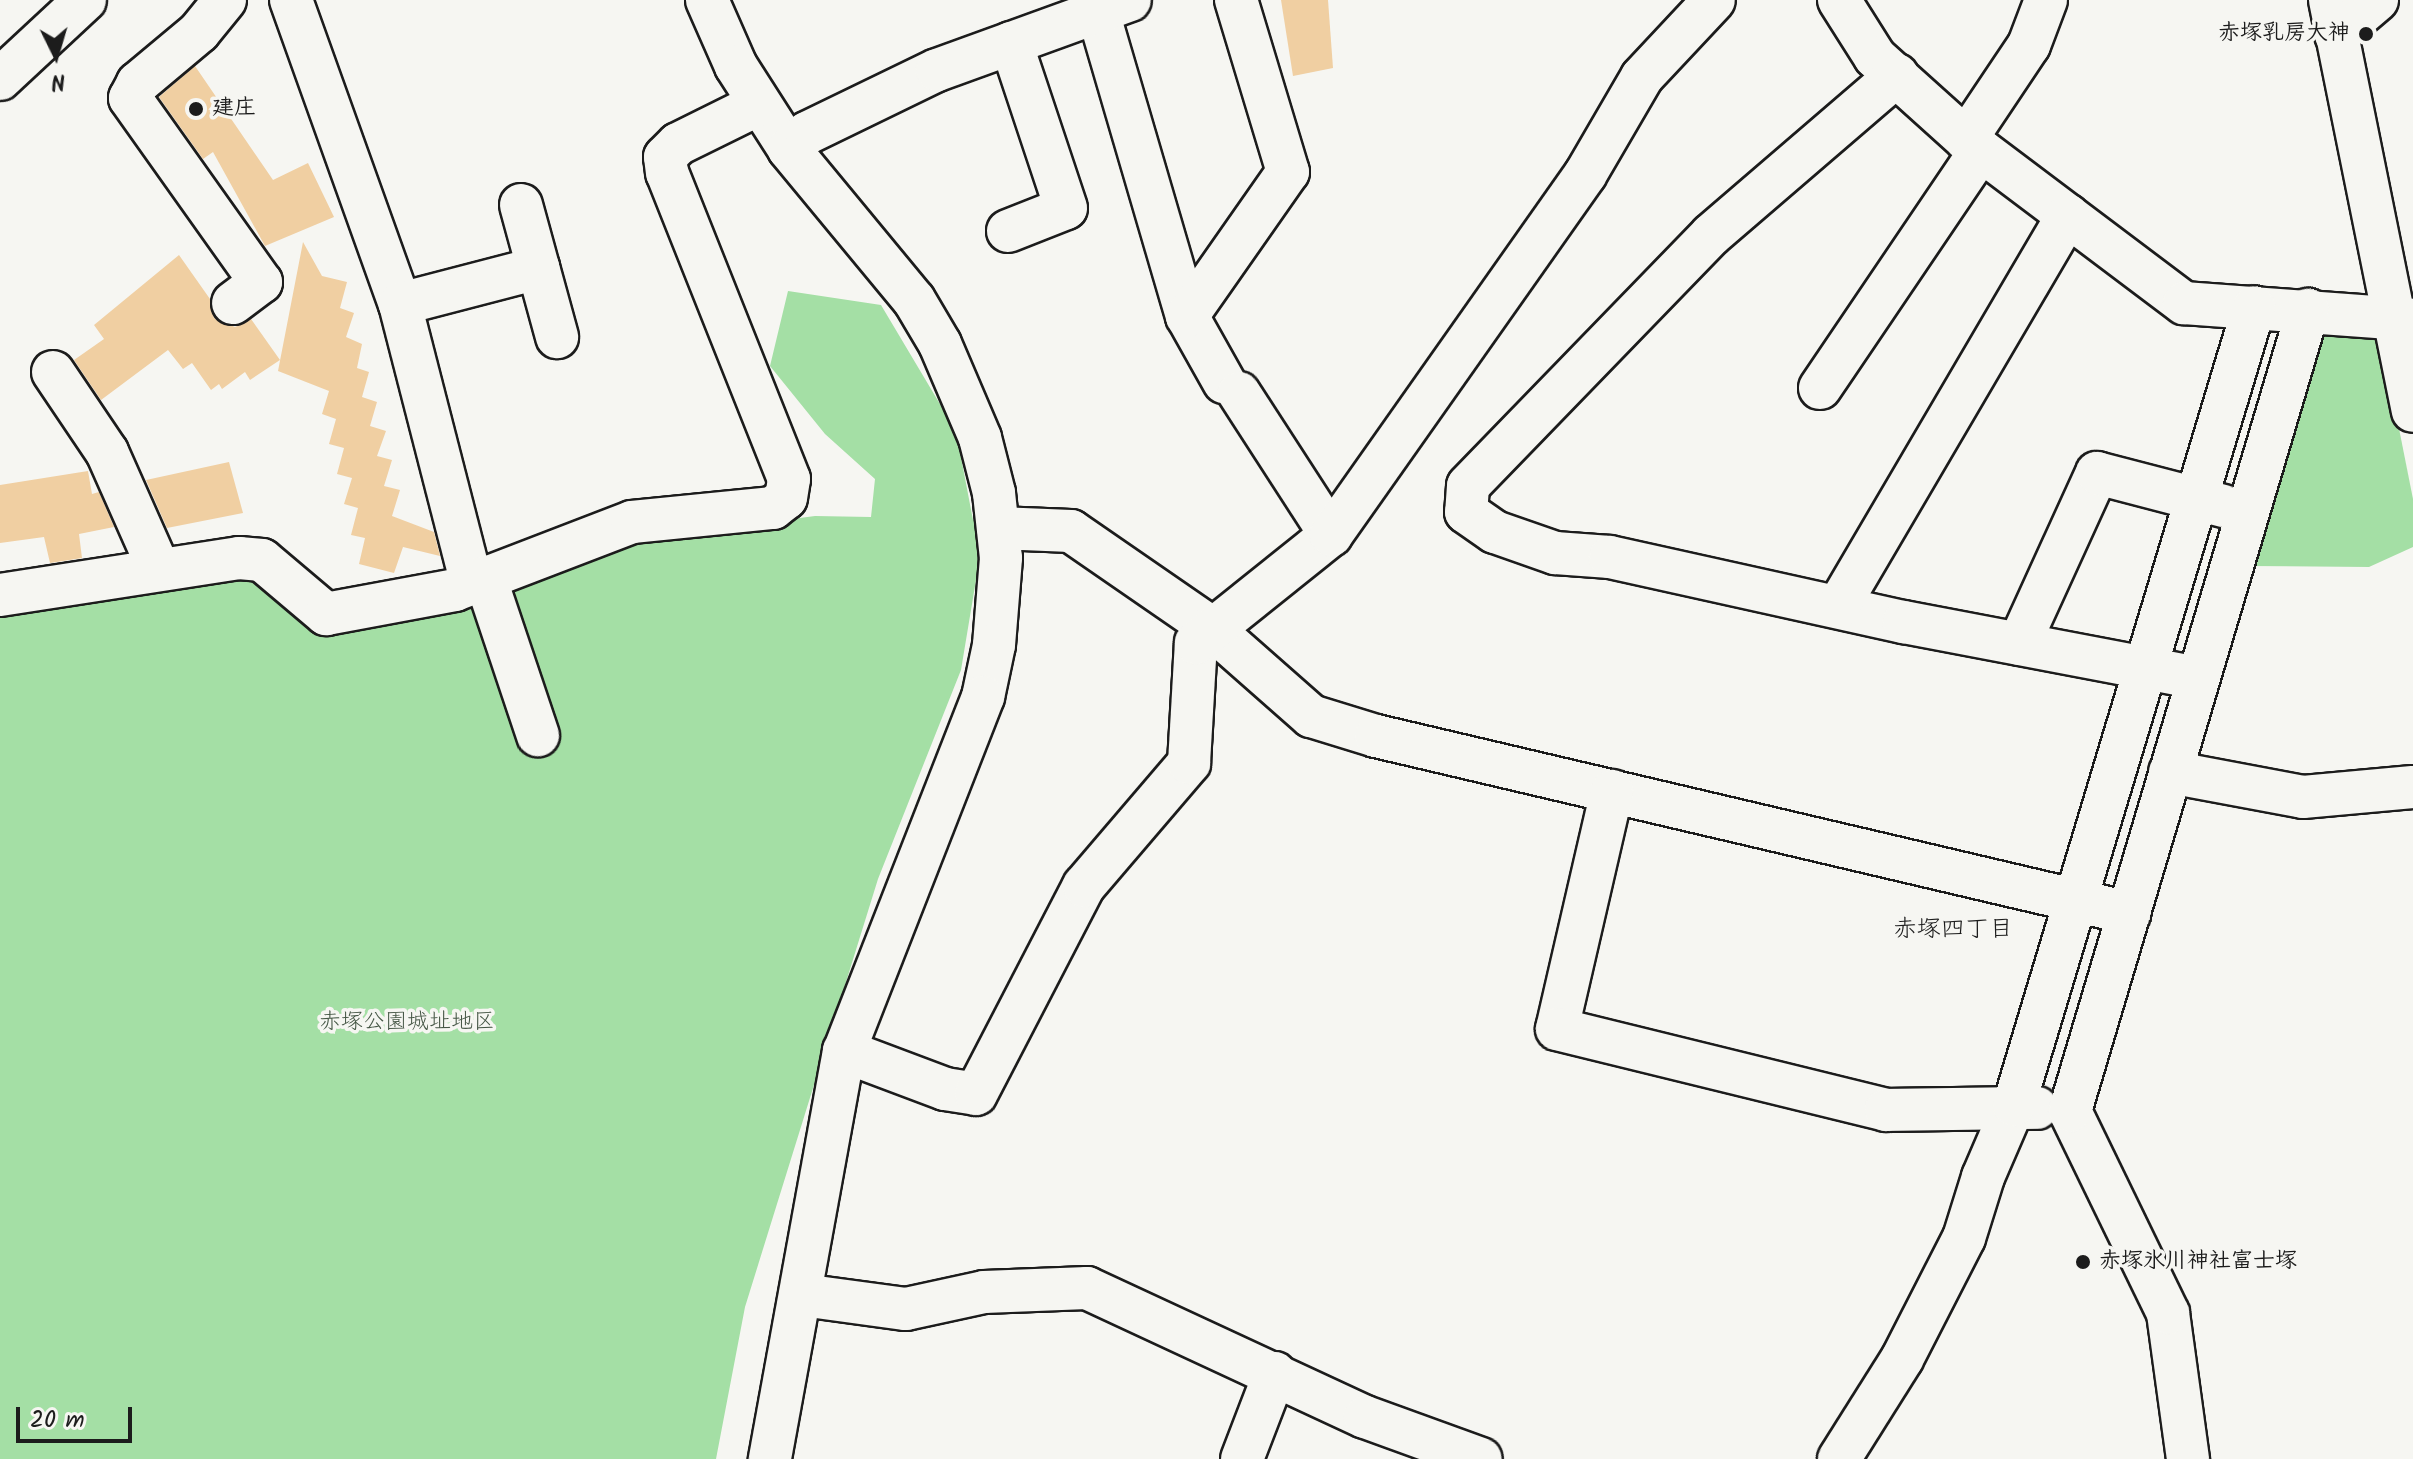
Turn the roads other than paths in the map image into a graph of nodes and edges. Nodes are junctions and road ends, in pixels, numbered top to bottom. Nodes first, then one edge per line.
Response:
1 (85, 0) edge
2 (225, 0) edge
3 (291, 0) edge
4 (707, 0) edge
5 (1236, 0) edge
6 (1714, 0) edge
7 (1839, 0) edge
8 (2046, 0) edge
9 (2377, 0) edge
10 (1114, 6) edge
11 (2333, 17) edge
12 (1011, 43) junction
13 (1897, 75) junction
14 (0, 79) edge
15 (759, 104) junction
16 (1974, 144) junction
17 (789, 149) junction
18 (521, 205) dead end
19 (2068, 215) junction
20 (1008, 231) dead end
21 (538, 268) junction
22 (233, 303) dead end
23 (400, 304) junction
24 (2254, 307) junction
25 (2308, 310) junction
26 (1187, 316) junction
27 (2404, 320) edge
28 (557, 337) dead end
29 (53, 372) dead end
30 (1820, 388) dead end
31 (2413, 411) edge
32 (2196, 499) junction
33 (2248, 511) junction
34 (998, 528) junction
35 (1331, 535) junction
36 (158, 567) junction
37 (478, 579) junction
38 (0, 595) edge
39 (1838, 607) junction
40 (1210, 627) junction
41 (2019, 644) junction
42 (2145, 668) junction
43 (2198, 678) junction
44 (538, 735) dead end
45 (2170, 772) junction
46 (2413, 787) edge
47 (1612, 791) junction
48 (2076, 900) junction
49 (2129, 913) junction
50 (844, 1051) junction
51 (2014, 1105) junction
52 (2070, 1111) junction
53 (802, 1295) junction
54 (1275, 1373) junction
55 (770, 1459) edge
56 (1242, 1459) edge
57 (1481, 1459) edge
58 (1839, 1459) edge
59 (2188, 1459) edge

1 - 14 street
2 - 22 street
3 - 23 street
4 - 15 street
5 - 26 street
6 - 35 street
7 - 13 street
8 - 16 street
9 - 11 street
10 - 12 street
10 - 26 street
11 - 27 street
12 - 17 street
12 - 20 street
13 - 16 street
13 - 39 street
15 - 17 street
15 - 37 street
16 - 19 street
16 - 30 street
17 - 34 street
18 - 21 street
19 - 24 street
19 - 39 street
21 - 23 street
21 - 28 street
23 - 37 street
24 - 25 street
24 - 32 street
25 - 27 street
25 - 33 street
26 - 35 street
27 - 31 street
29 - 36 street
32 - 33 street
32 - 41 street
32 - 42 street
33 - 43 street
34 - 40 street
34 - 50 street
35 - 40 street
36 - 37 street
36 - 38 street
37 - 44 street
39 - 41 street
40 - 47 street
40 - 50 street
41 - 42 street
42 - 43 street
42 - 48 street
43 - 45 street
45 - 46 street
45 - 49 street
47 - 48 street
47 - 51 street
48 - 49 street
48 - 51 street
49 - 52 street
50 - 53 street
51 - 52 street
51 - 58 street
52 - 59 street
53 - 54 street
53 - 55 street
54 - 56 street
54 - 57 street

